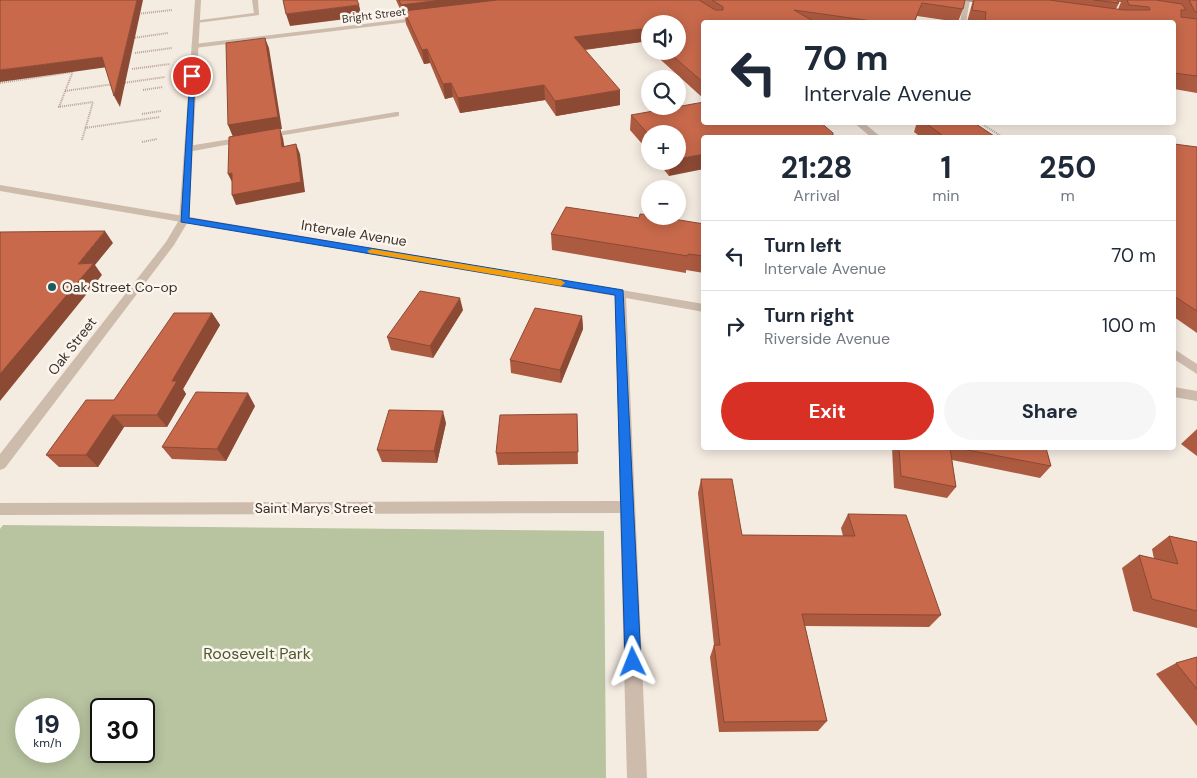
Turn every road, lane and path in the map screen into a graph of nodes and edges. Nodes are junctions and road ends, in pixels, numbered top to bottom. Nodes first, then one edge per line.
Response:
1 (198, 0) edge
2 (255, 0) edge
3 (964, 0) edge
4 (968, 0) edge
5 (996, 4) edge
6 (135, 10) edge
7 (172, 10) dead end
8 (430, 18) edge
9 (196, 20) junction
10 (963, 20) edge
11 (168, 33) dead end
12 (125, 39) edge
13 (194, 46) junction
14 (135, 53) dead end
15 (193, 60) junction
16 (75, 63) edge
17 (132, 69) dead end
18 (72, 72) junction
19 (165, 77) dead end
20 (0, 82) edge
21 (163, 87) dead end
22 (143, 90) dead end
23 (65, 91) junction
24 (161, 111) dead end
25 (142, 114) dead end
26 (396, 114) dead end
27 (160, 117) dead end
28 (861, 125) edge
29 (984, 125) edge
30 (85, 128) junction
31 (874, 135) edge
32 (999, 135) edge
33 (258, 137) edge
34 (157, 139) dead end
35 (248, 139) edge
36 (82, 140) dead end
37 (142, 142) dead end
38 (188, 149) junction
39 (0, 188) edge
40 (184, 220) junction
41 (620, 292) junction
42 (701, 307) edge
43 (1176, 354) edge
44 (1197, 370) edge
45 (1176, 392) edge
46 (1197, 396) edge
47 (0, 464) edge
48 (627, 507) junction
49 (0, 509) edge
50 (637, 778) edge

1 - 9 street
2 - 9 street
3 - 4 main road
4 - 5 main road
4 - 10 street
6 - 7 path
8 - 13 street, Bright Street
9 - 13 street
11 - 12 path
13 - 14 path
13 - 15 street
15 - 17 path
15 - 38 street
16 - 18 path
18 - 20 path
18 - 23 path
19 - 23 path
21 - 22 path
23 - 30 path
24 - 25 path
26 - 33 street
27 - 30 path
28 - 31 street
29 - 32 path
30 - 36 path
34 - 37 path
35 - 38 street
38 - 40 street
39 - 40 street, Intervale Avenue
40 - 41 street, Intervale Avenue
40 - 47 street, Oak Street
41 - 42 street, Intervale Avenue
41 - 48 street
43 - 44 street
45 - 46 street
48 - 49 street, Saint Marys Street
48 - 50 street

